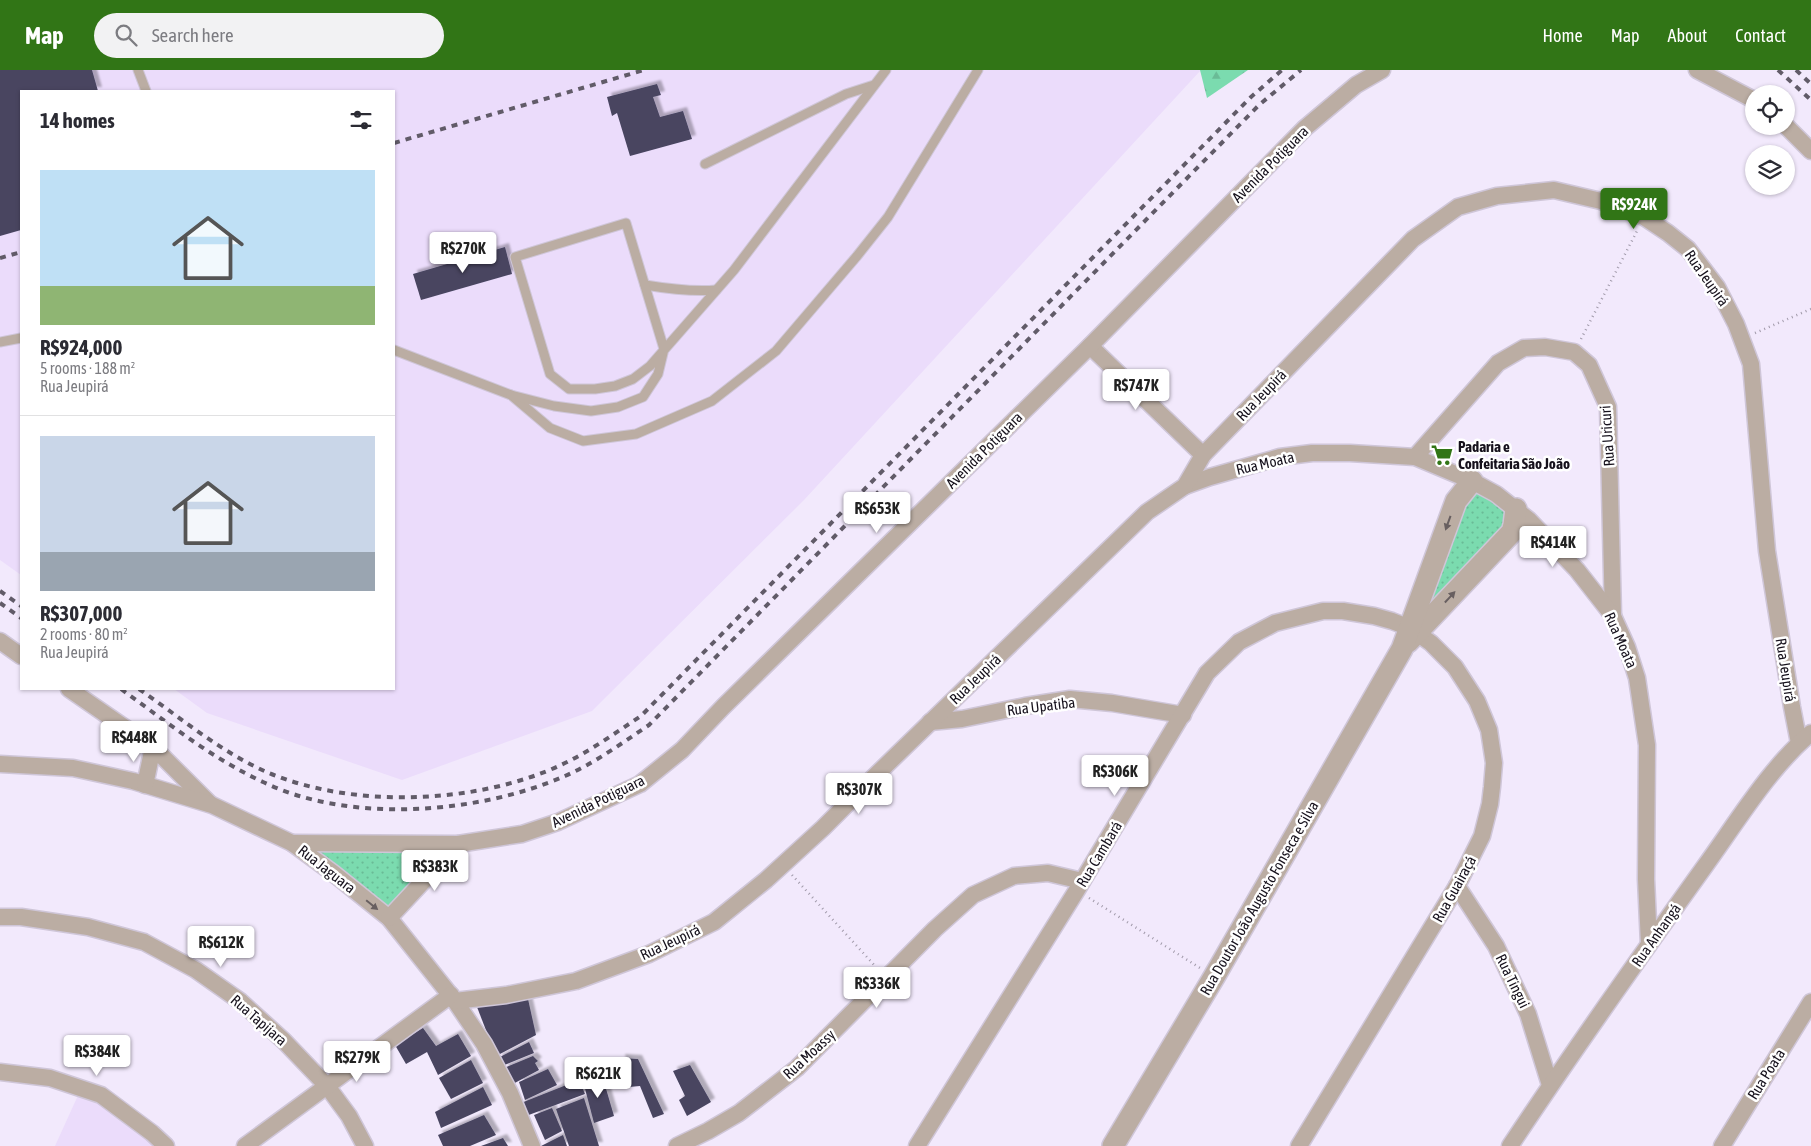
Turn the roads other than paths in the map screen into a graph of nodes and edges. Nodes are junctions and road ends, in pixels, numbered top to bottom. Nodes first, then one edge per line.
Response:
1 (138, 70) edge
2 (886, 70) edge
3 (978, 70) edge
4 (1382, 70) edge
5 (1697, 70) edge
6 (875, 84) junction
7 (146, 90) edge
8 (1745, 95) edge
9 (1795, 135) edge
10 (1811, 151) edge
11 (705, 164) dead end
12 (644, 285) junction
13 (716, 290) junction
14 (20, 338) edge
15 (0, 342) edge
16 (1090, 346) junction
17 (664, 349) junction
18 (395, 350) edge
19 (511, 395) junction
20 (1203, 455) junction
21 (1415, 457) junction
22 (1472, 481) junction
23 (1185, 486) junction
24 (1516, 509) junction
25 (1613, 616) junction
26 (1413, 631) junction
27 (0, 641) edge
28 (20, 655) edge
29 (70, 690) edge
30 (1183, 714) junction
31 (930, 722) junction
32 (1805, 738) edge
33 (153, 747) junction
34 (0, 764) edge
35 (145, 785) junction
36 (212, 805) junction
37 (292, 842) junction
38 (458, 844) junction
39 (1080, 886) junction
40 (1457, 886) junction
41 (0, 918) edge
42 (389, 918) junction
43 (1649, 944) junction
44 (453, 998) junction
45 (1811, 1002) edge
46 (0, 1072) edge
47 (1550, 1085) junction
48 (328, 1086) junction
49 (166, 1146) edge
50 (245, 1146) edge
51 (365, 1146) edge
52 (532, 1146) edge
53 (677, 1146) edge
54 (917, 1146) edge
55 (1112, 1146) edge
56 (1299, 1146) edge
57 (1510, 1146) edge
58 (1722, 1146) edge

1 - 7 lane
2 - 6 lane
3 - 19 lane
4 - 16 street, Avenida Potiguara
5 - 8 street
6 - 11 lane
6 - 13 lane
9 - 10 street
12 - 13 lane
12 - 17 lane
12 - 17 lane
13 - 17 lane
14 - 15 lane
16 - 20 street
16 - 38 street, Avenida Potiguara
17 - 19 lane
18 - 19 lane
20 - 23 street, Rua Jeupirá
20 - 32 street, Rua Jeupirá
21 - 22 street, Rua Moata
21 - 23 street, Rua Moata
21 - 25 street, Rua Uricuri
22 - 24 street, Rua Moata
22 -> 26 street, Rua Doutor João Augusto Fonseca e Silva
23 - 31 street, Rua Jeupirá
24 - 25 street, Rua Moata
26 -> 24 street, Rua Doutor João Augusto Fonseca e Silva
25 - 43 street, Rua Moata
26 - 30 street, Rua Cambará
26 - 40 street, Rua Guairaçá
26 - 55 street, Rua Doutor João Augusto Fonseca e Silva
27 - 28 street
29 - 33 street
30 - 31 street, Rua Upatiba
30 - 39 street, Rua Cambará
31 - 44 street, Rua Jeupirá
32 - 43 street, Rua Anhangá
33 - 35 street
33 - 36 street
34 - 35 street, Rua Jaguara
35 - 36 street, Rua Jaguara
36 - 37 street, Rua Jaguara
37 - 38 street, Avenida Potiguara
37 -> 42 street, Rua Jaguara
38 - 42 street
39 - 53 street, Rua Moassy
39 - 54 street, Rua Cambará
40 - 47 street, Rua Tingui
40 - 56 street, Rua Guairaçá
41 - 48 street, Rua Tapijara
42 - 44 street, Rua Jaguara
43 - 47 street, Rua Anhangá
44 - 48 street
44 - 52 street, Rua Jaguara
45 - 58 street, Rua Poata
46 - 49 street
47 - 57 street, Rua Anhangá
48 - 50 street
48 - 51 street, Rua Tapijara

